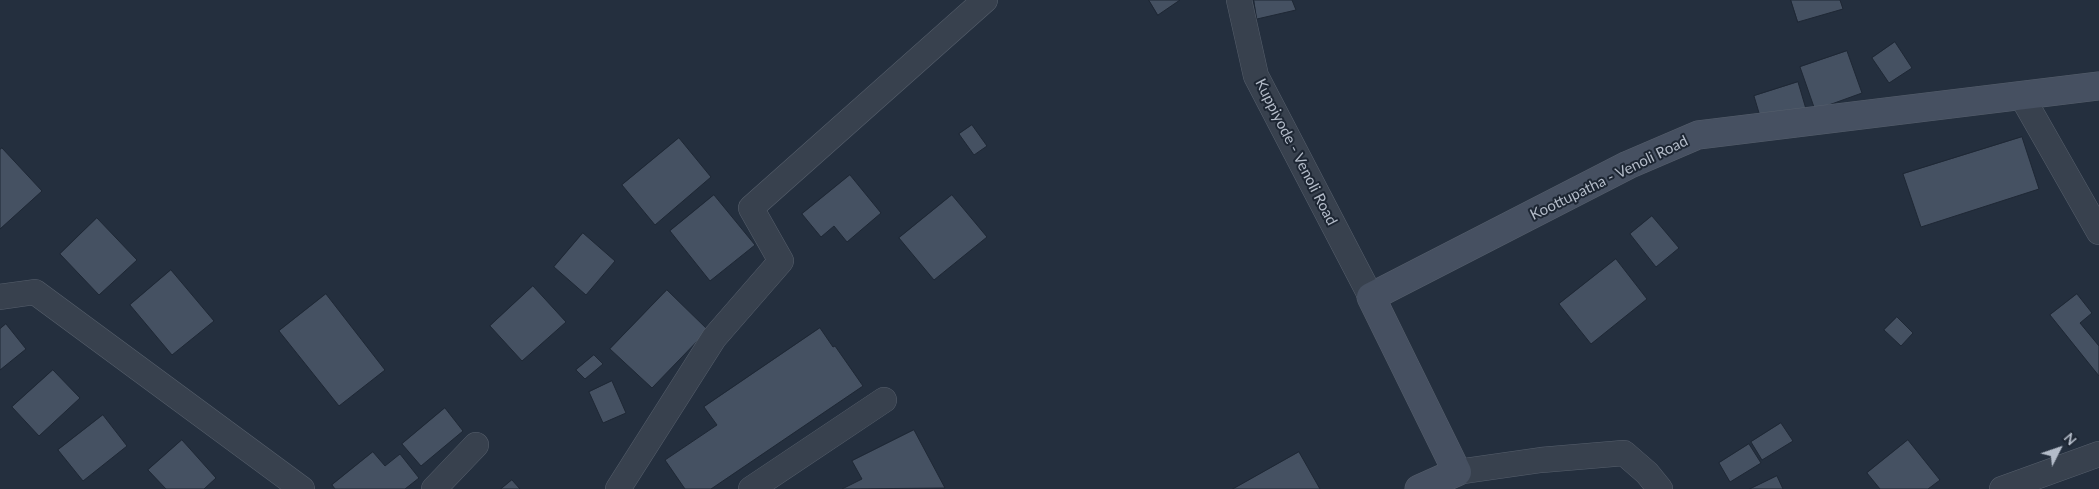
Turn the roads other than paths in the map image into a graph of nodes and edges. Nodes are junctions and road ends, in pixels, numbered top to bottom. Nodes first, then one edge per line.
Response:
1 (985, 0) edge
2 (1239, 0) edge
3 (2099, 86) edge
4 (2021, 95) junction
5 (2099, 232) edge
6 (0, 296) edge
7 (1371, 297) junction
8 (884, 400) dead end
9 (476, 445) dead end
10 (2099, 454) edge
11 (1457, 472) junction
12 (302, 489) edge
13 (434, 489) edge
14 (618, 489) edge
15 (751, 489) edge
16 (1419, 489) edge
17 (1660, 489) edge
18 (2002, 489) edge

1 - 14 street
2 - 7 street, Kuppiyode - Venoli Road
3 - 4 street, Koottupatha - Venoli Road
4 - 5 street
4 - 7 street, Koottupatha - Venoli Road
6 - 12 street
7 - 11 street
8 - 15 street
9 - 13 street
10 - 18 street
11 - 16 street
11 - 17 street

